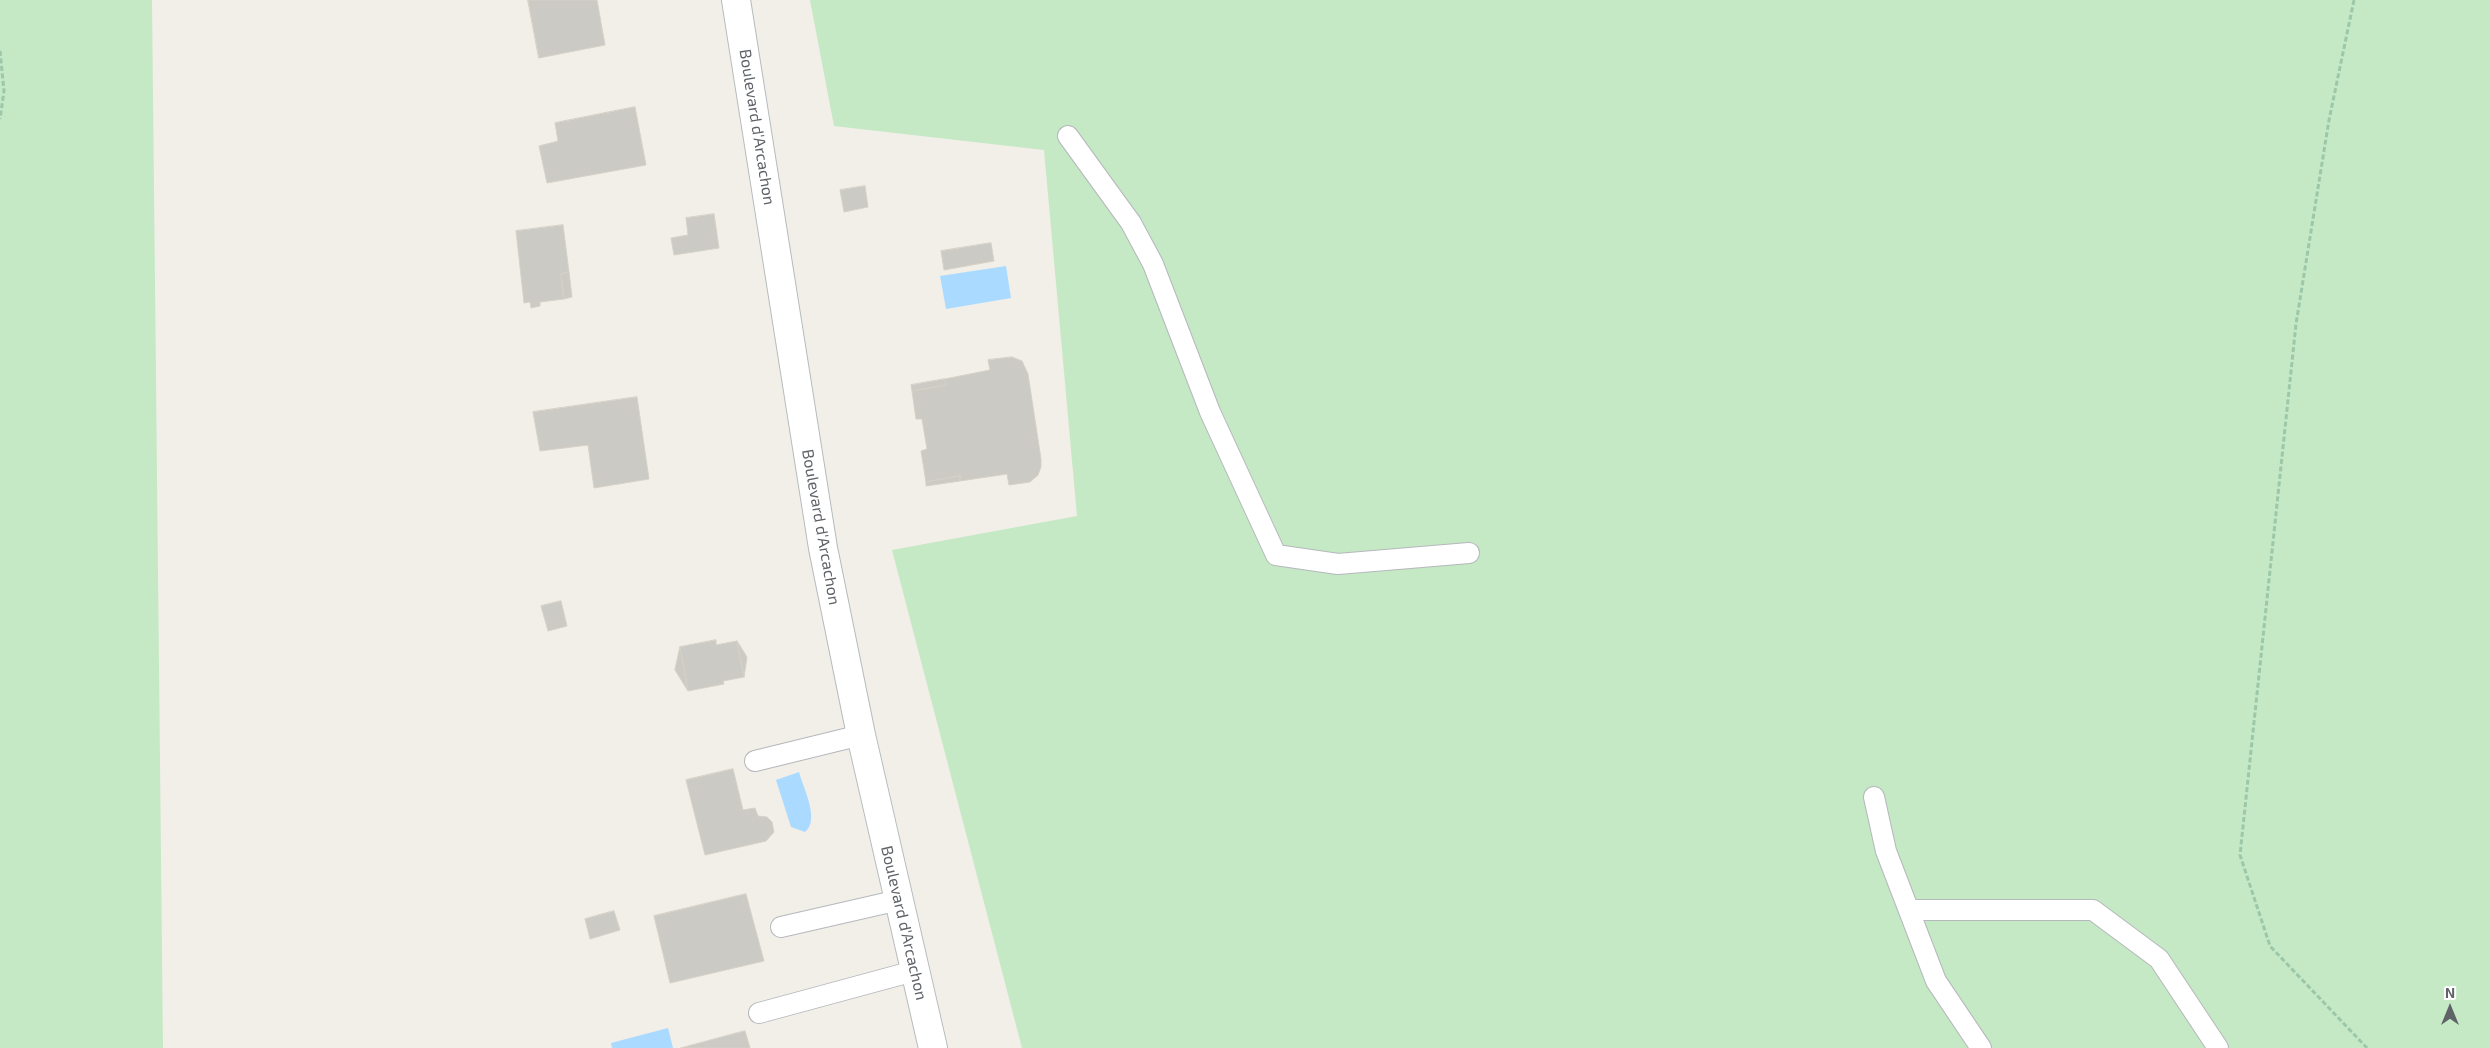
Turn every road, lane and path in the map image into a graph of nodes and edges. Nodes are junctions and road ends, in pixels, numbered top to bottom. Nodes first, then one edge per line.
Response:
1 (736, 0) edge
2 (2354, 0) edge
3 (0, 51) edge
4 (0, 119) edge
5 (1068, 136) dead end
6 (1469, 553) dead end
7 (861, 735) junction
8 (755, 761) dead end
9 (1874, 797) dead end
10 (899, 900) junction
11 (1909, 910) junction
12 (781, 927) dead end
13 (914, 971) junction
14 (759, 1013) dead end
15 (933, 1048) edge
16 (1981, 1048) edge
17 (2218, 1048) edge
18 (2367, 1048) edge

1 - 7 main road, Boulevard d'Arcachon
2 - 18 path
3 - 4 path
5 - 6 lane
7 - 8 lane
7 - 10 main road, Boulevard d'Arcachon
9 - 11 lane
10 - 12 lane
10 - 13 main road, Boulevard d'Arcachon
11 - 16 lane
11 - 17 lane
13 - 14 lane
13 - 15 main road, Boulevard d'Arcachon

